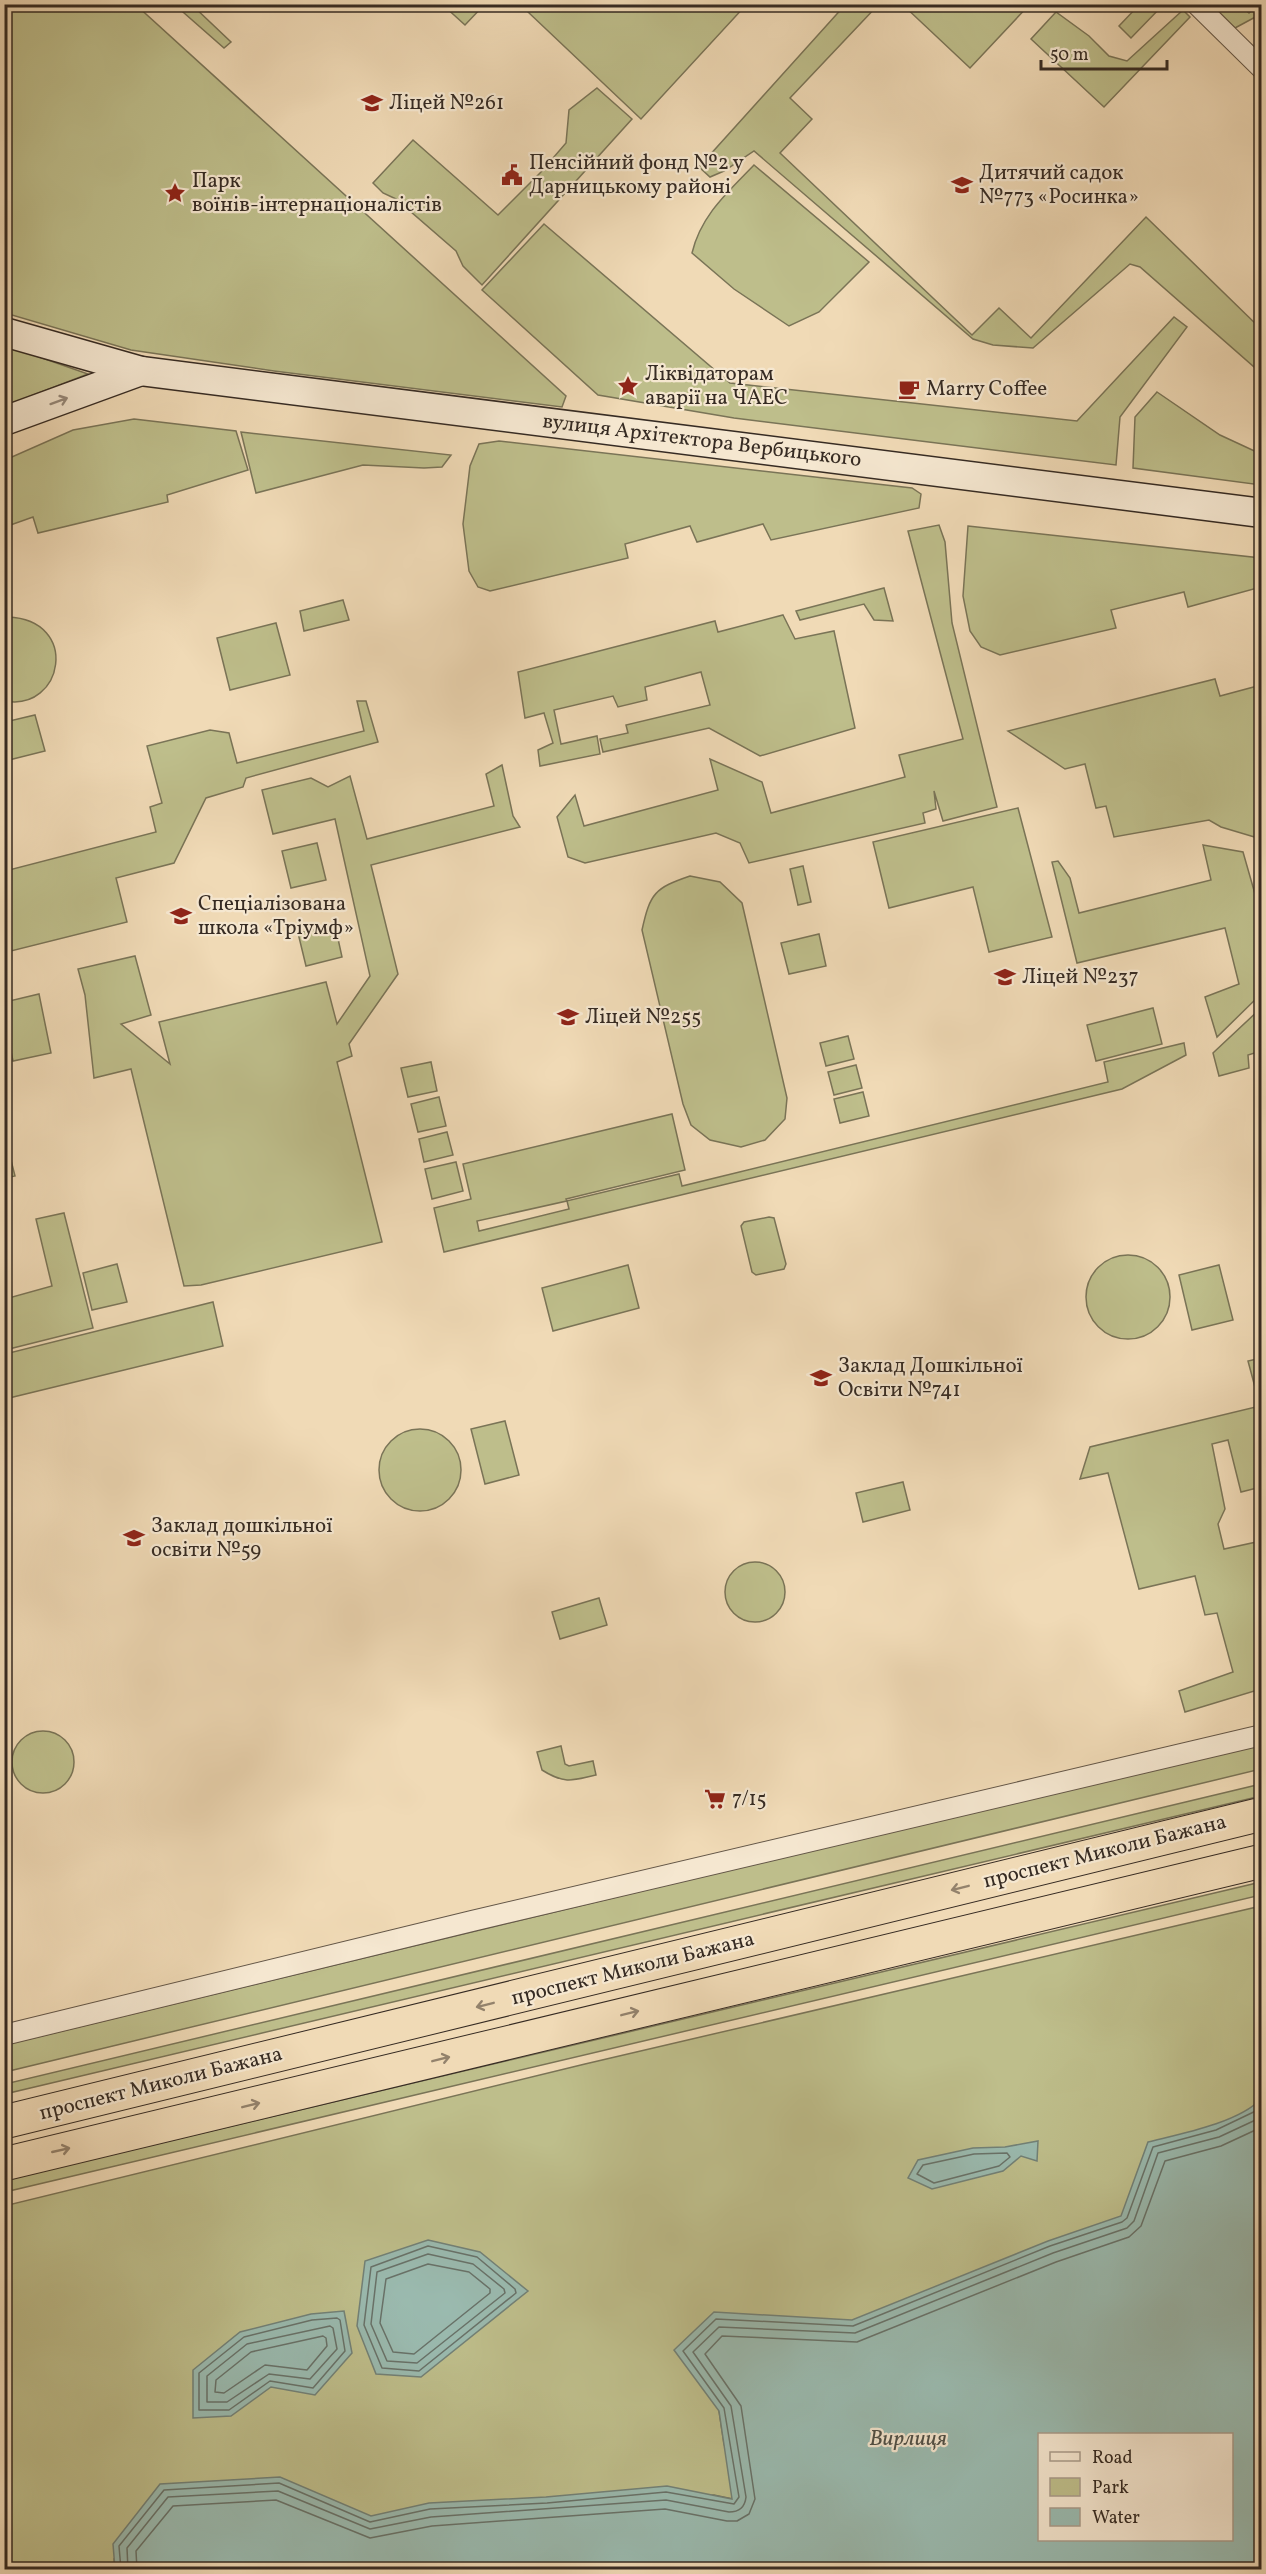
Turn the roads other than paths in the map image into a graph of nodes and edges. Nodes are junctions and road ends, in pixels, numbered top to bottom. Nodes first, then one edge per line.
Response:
1 (1196, 4) edge
2 (1262, 69) edge
3 (4, 332) edge
4 (141, 371) junction
5 (4, 421) edge
6 (1262, 513) edge
7 (1262, 1735) edge
8 (1262, 1814) edge
9 (1262, 1861) edge
10 (4, 2035) edge
11 (4, 2122) edge
12 (4, 2164) edge

1 - 2 street
3 - 4 street, вулиця Архітектора Вербицького
5 -> 4 street, вулиця Архітектора Вербицького
4 - 6 street, вулиця Архітектора Вербицького
7 - 10 street
8 -> 11 highway, проспект Миколи Бажана
12 -> 9 highway, проспект Миколи Бажана

